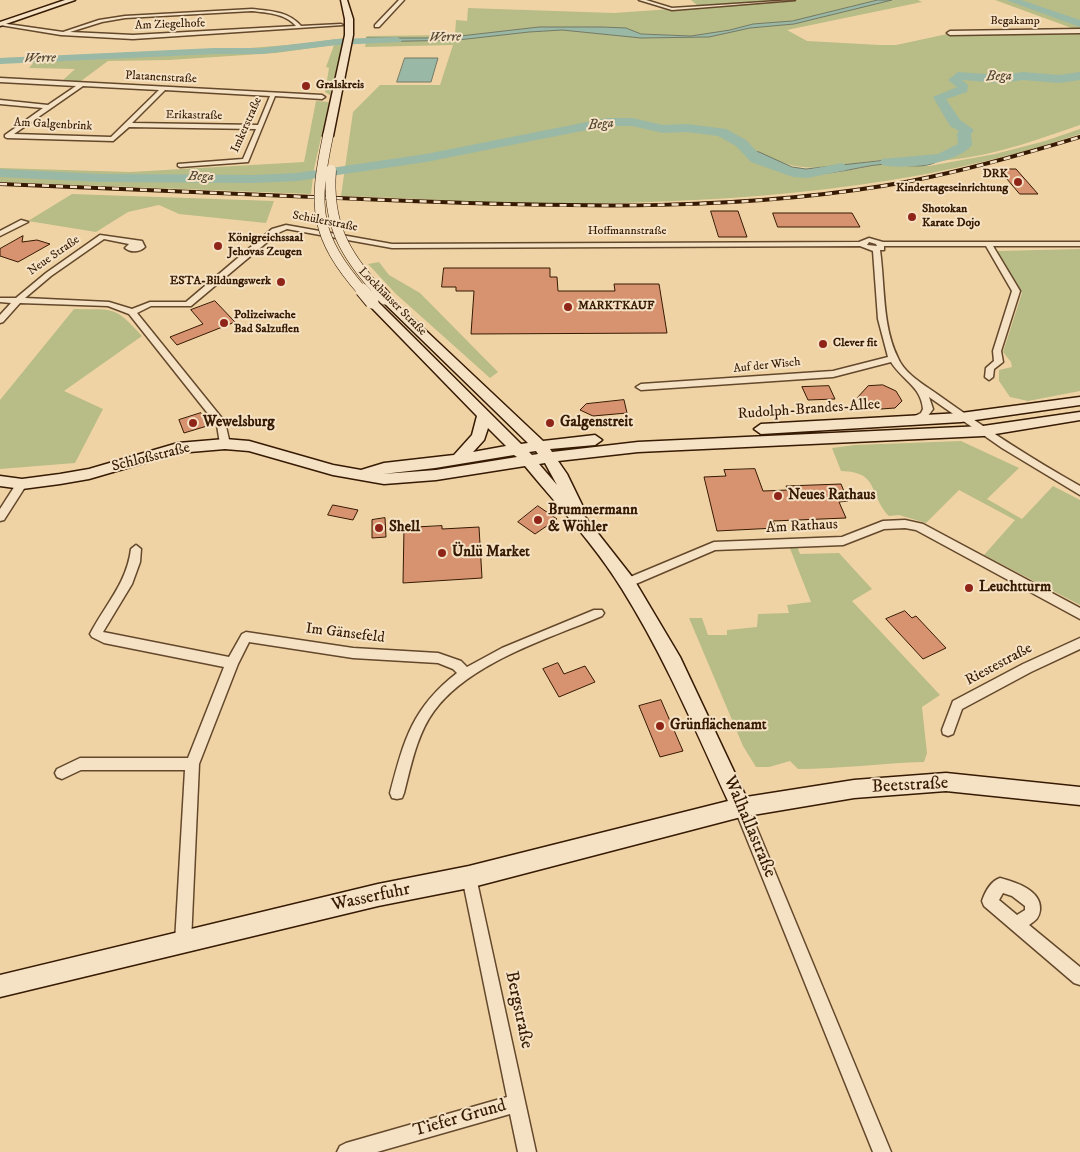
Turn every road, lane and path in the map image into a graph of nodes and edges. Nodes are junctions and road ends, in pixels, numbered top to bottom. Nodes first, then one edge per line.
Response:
1 (72, 0) edge
2 (344, 0) edge
3 (402, 0) edge
4 (642, 0) edge
5 (793, 0) edge
6 (0, 24) edge
7 (341, 25) dead end
8 (376, 26) dead end
9 (298, 27) junction
10 (1080, 31) edge
11 (950, 32) dead end
12 (61, 33) junction
13 (0, 80) edge
14 (81, 85) junction
15 (162, 90) junction
16 (273, 95) junction
17 (322, 97) dead end
18 (345, 100) dead end
19 (0, 102) edge
20 (48, 107) junction
21 (128, 125) junction
22 (260, 127) junction
23 (333, 136) junction
24 (113, 139) joint
25 (180, 165) dead end
26 (24, 222) dead end
27 (0, 234) edge
28 (134, 242) dead end
29 (988, 244) junction
30 (1080, 244) edge
31 (392, 246) joint
32 (878, 247) junction
33 (0, 300) edge
34 (15, 301) junction
35 (132, 312) junction
36 (0, 320) edge
37 (893, 359) junction
38 (989, 377) dead end
39 (917, 384) junction
40 (642, 387) dead end
41 (1080, 401) edge
42 (484, 416) junction
43 (1080, 416) edge
44 (960, 417) junction
45 (914, 420) junction
46 (983, 431) junction
47 (225, 444) junction
48 (518, 449) junction
49 (545, 452) junction
50 (458, 459) junction
51 (529, 461) junction
52 (360, 474) junction
53 (0, 481) edge
54 (22, 484) junction
55 (1080, 491) edge
56 (0, 517) edge
57 (580, 521) junction
58 (136, 549) dead end
59 (627, 583) junction
60 (598, 613) dead end
61 (1080, 614) edge
62 (1080, 643) edge
63 (232, 663) junction
64 (465, 673) junction
65 (948, 730) dead end
66 (192, 764) junction
67 (62, 773) dead end
68 (397, 793) dead end
69 (1080, 796) edge
70 (741, 807) junction
71 (469, 877) junction
72 (1016, 924) dead end
73 (183, 942) junction
74 (1080, 977) edge
75 (0, 986) edge
76 (517, 1103) junction
77 (346, 1152) edge
78 (527, 1152) edge
79 (882, 1152) edge

1 - 6 main road
2 - 23 main road, Lockhauser Straße
3 - 8 street
4 - 5 street
6 - 12 street, Am Ziegelhofe
7 - 9 street, Am Ziegelhofe
9 - 12 street, Am Ziegelhofe
9 - 12 street
10 - 11 street, Begakamp
13 - 14 street, Platanenstraße
14 - 15 street, Platanenstraße
14 - 20 street
15 - 16 street, Platanenstraße
15 - 21 street, Erikastraße
16 - 17 street, Platanenstraße
16 - 22 street, Imkerstraße
18 - 23 main road, Lockhauser Straße
19 - 20 street
20 - 24 street, Am Galgenbrink
21 - 22 street, Erikastraße
21 - 24 street, Erikastraße
22 - 25 street, Imkerstraße
23 - 42 main road, Lockhauser Straße, bridge
23 - 49 main road, Lockhauser Straße, bridge
26 - 27 street
28 - 34 street, Neue Straße
29 - 30 street
29 - 32 street
29 - 38 street
31 - 32 street, Hoffmannstraße
31 - 35 street, Schülerstraße
32 - 37 street
33 - 34 street
34 - 35 street
34 - 36 street, Neue Straße
35 - 47 street
37 - 39 street
37 - 40 street, Auf der Wisch
39 - 44 street
39 - 45 street
41 - 44 main road, Rudolph-Brandes-Allee
42 - 48 main road, Lockhauser Straße
42 - 50 main road
43 - 46 main road, Rudolph-Brandes-Allee
44 - 45 main road, Rudolph-Brandes-Allee
44 - 46 street
45 - 49 main road, Rudolph-Brandes-Allee
46 - 49 main road, Rudolph-Brandes-Allee
46 - 55 street
47 - 52 main road, Schloßstraße
47 - 54 main road, Schloßstraße
48 - 49 main road, Schloßstraße
48 - 50 main road, Schloßstraße
48 - 51 main road, Walhallastraße
49 - 51 main road, Schloßstraße
49 - 57 main road, Walhallastraße
50 - 52 main road, Schloßstraße
51 - 52 main road, Schloßstraße
51 - 57 main road, Walhallastraße
53 - 54 main road, Schloßstraße
54 - 56 street
57 - 59 main road, Walhallastraße
58 - 63 street
59 - 61 street, Am Rathaus
59 - 70 main road, Walhallastraße
60 - 64 street
62 - 65 street, Riestestraße
63 - 64 street, Im Gänsefeld
63 - 66 street, Im Gänsefeld
64 - 68 street
66 - 67 street
66 - 73 street, Im Gänsefeld
69 - 70 main road, Beetstraße
70 - 71 main road, Wasserfuhr
70 - 79 street, Walhallastraße
71 - 73 main road, Wasserfuhr
71 - 76 street, Bergstraße
72 - 74 street
73 - 75 main road, Wasserfuhr
76 - 77 street, Tiefer Grund
76 - 78 street, Bergstraße

